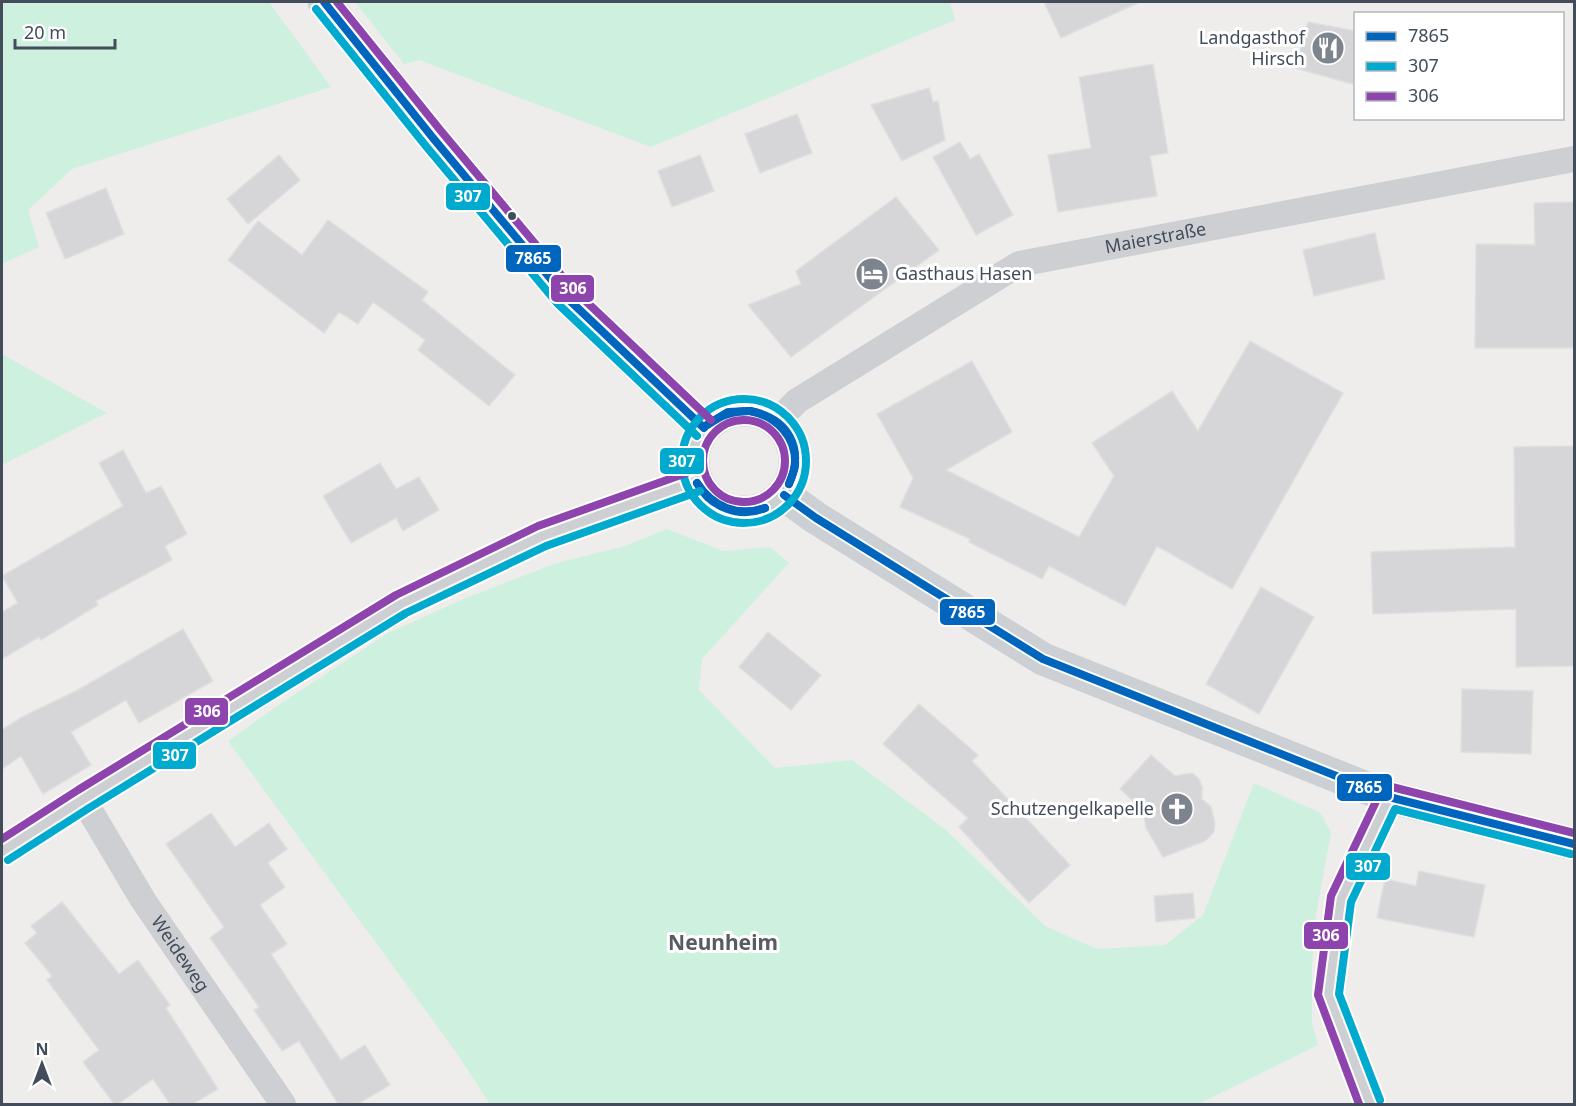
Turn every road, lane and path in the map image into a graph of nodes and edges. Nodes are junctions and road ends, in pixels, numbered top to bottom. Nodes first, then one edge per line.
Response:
1 (324, 2) edge
2 (1575, 159) edge
3 (777, 422) junction
4 (704, 428) junction
5 (696, 481) junction
6 (784, 495) junction
7 (1389, 797) junction
8 (83, 799) junction
9 (1575, 844) edge
10 (2, 851) edge
11 (283, 1104) edge
12 (1370, 1104) edge

1 - 4 street
2 - 3 street, Maierstraße
3 - 4 street
3 - 6 street
4 - 5 street
5 - 6 street
5 - 8 street
6 - 7 street
7 - 9 street
7 - 12 street
8 - 10 street
8 - 11 street, Weideweg

